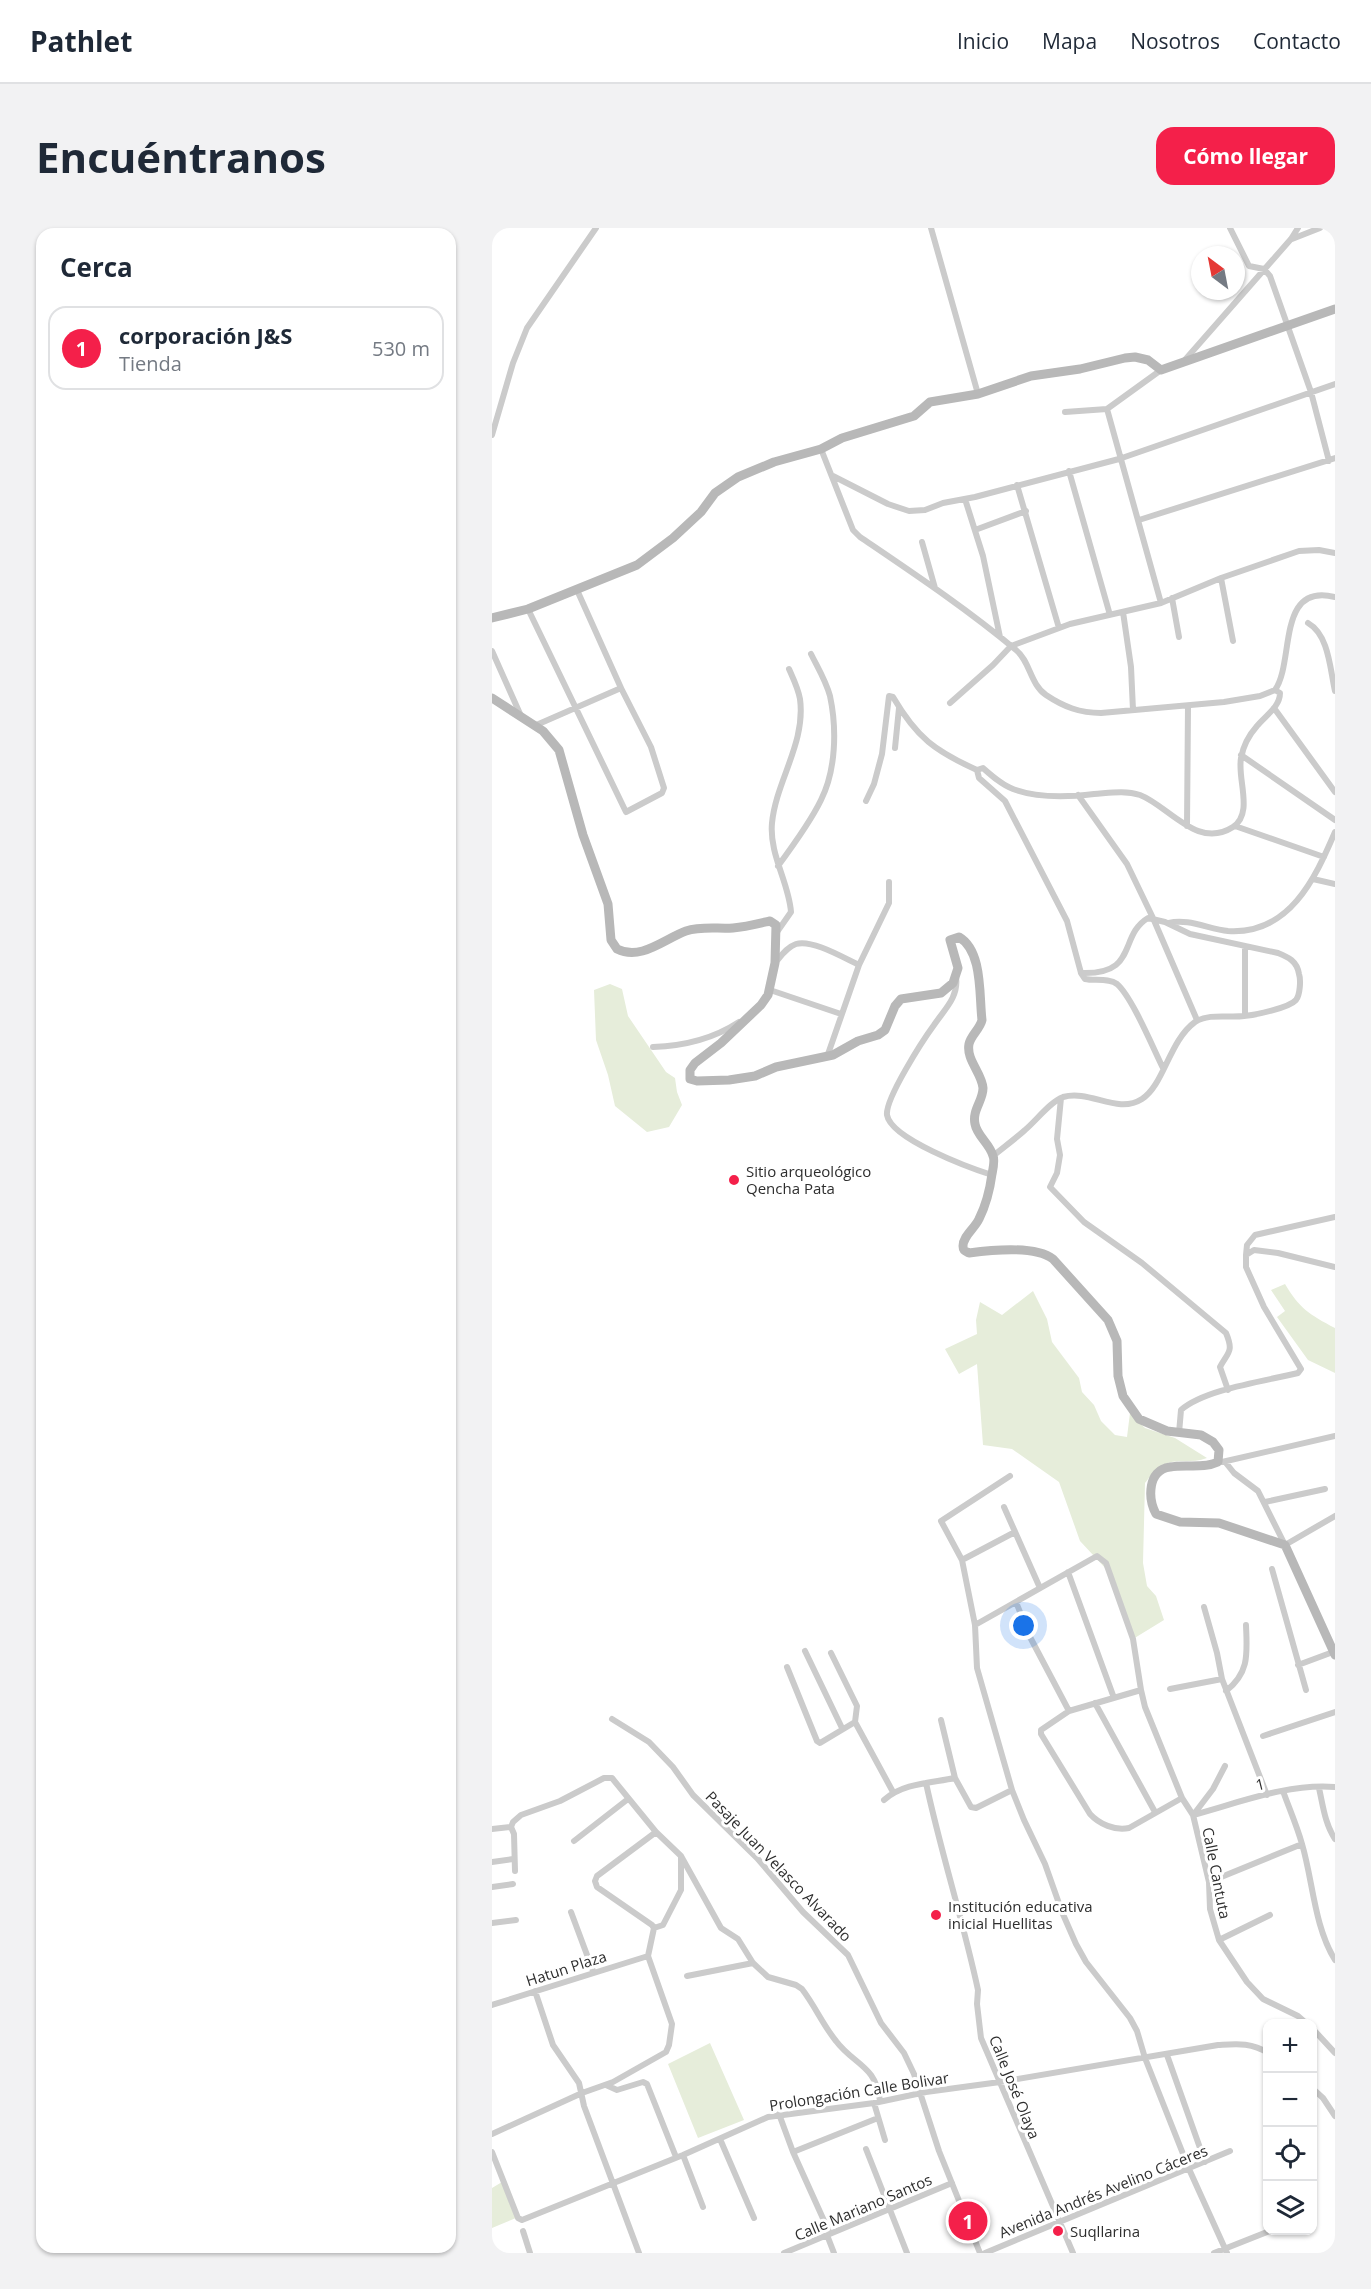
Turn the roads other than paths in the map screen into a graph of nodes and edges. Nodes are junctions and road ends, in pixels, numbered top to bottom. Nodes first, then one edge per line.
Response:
1 (596, 228) edge
2 (931, 228) edge
3 (1230, 228) edge
4 (1298, 228) edge
5 (1320, 228) edge
6 (1291, 239) junction
7 (1264, 269) junction
8 (1335, 309) edge
9 (1289, 326) junction
10 (1184, 362) junction
11 (1161, 369) junction
12 (1335, 384) edge
13 (1311, 393) junction
14 (978, 394) junction
15 (1107, 409) junction
16 (1065, 412) dead end
17 (492, 435) edge
18 (821, 449) junction
19 (1119, 459) junction
20 (1332, 460) edge
21 (1069, 471) junction
22 (832, 476) junction
23 (1017, 485) junction
24 (965, 499) junction
25 (1026, 510) junction
26 (1139, 520) junction
27 (975, 530) junction
28 (922, 542) dead end
29 (1335, 553) edge
30 (1221, 578) junction
31 (935, 588) junction
32 (577, 590) junction
33 (1335, 597) edge
34 (1172, 598) junction
35 (1161, 603) junction
36 (528, 609) junction
37 (1123, 612) junction
38 (1110, 615) junction
39 (492, 618) edge
40 (1308, 623) dead end
41 (1059, 628) junction
42 (1179, 637) dead end
43 (1000, 638) junction
44 (1233, 641) dead end
45 (1011, 646) junction
46 (492, 651) edge
47 (811, 654) dead end
48 (789, 669) dead end
49 (621, 688) junction
50 (1275, 690) junction
51 (1335, 691) edge
52 (492, 698) edge
53 (950, 703) dead end
54 (1188, 706) junction
55 (899, 707) junction
56 (1274, 708) junction
57 (576, 709) junction
58 (1133, 710) junction
59 (522, 718) junction
60 (534, 726) junction
61 (895, 748) dead end
62 (1242, 755) junction
63 (977, 770) junction
64 (1335, 792) edge
65 (1078, 795) junction
66 (866, 801) dead end
67 (1335, 820) edge
68 (1187, 826) junction
69 (1235, 826) junction
70 (1335, 832) edge
71 (1324, 857) junction
72 (778, 866) junction
73 (1313, 879) junction
74 (889, 882) dead end
75 (1335, 884) edge
76 (1153, 918) junction
77 (1168, 924) junction
78 (777, 932) junction
79 (1245, 946) junction
80 (775, 963) junction
81 (859, 965) junction
82 (1081, 973) junction
83 (956, 976) junction
84 (770, 990) junction
85 (756, 1010) junction
86 (841, 1014) junction
87 (1245, 1016) junction
88 (1197, 1020) junction
89 (653, 1047) dead end
90 (827, 1058) junction
91 (1162, 1068) junction
92 (1061, 1098) junction
93 (993, 1156) junction
94 (992, 1176) junction
95 (1335, 1217) edge
96 (1246, 1255) junction
97 (1335, 1268) edge
98 (1228, 1390) junction
99 (1179, 1433) junction
100 (1335, 1436) edge
101 (1222, 1462) junction
102 (1010, 1476) dead end
103 (1325, 1489) dead end
104 (1265, 1502) junction
105 (1004, 1508) dead end
106 (1335, 1516) edge
107 (1015, 1532) junction
108 (1286, 1548) junction
109 (962, 1560) junction
110 (1272, 1569) dead end
111 (1068, 1572) junction
112 (1040, 1588) junction
113 (1016, 1602) junction
114 (1204, 1606) dead end
115 (975, 1625) junction
116 (1246, 1625) dead end
117 (805, 1651) dead end
118 (831, 1653) dead end
119 (1334, 1653) edge
120 (1298, 1665) junction
121 (788, 1667) dead end
122 (1222, 1679) junction
123 (1170, 1689) dead end
124 (1141, 1690) junction
125 (1226, 1690) junction
126 (1306, 1690) dead end
127 (1114, 1698) junction
128 (1095, 1703) junction
129 (1069, 1711) junction
130 (1335, 1712) edge
131 (612, 1719) dead end
132 (941, 1720) dead end
133 (855, 1722) junction
134 (842, 1728) junction
135 (1263, 1736) dead end
136 (1225, 1766) dead end
137 (955, 1778) junction
138 (926, 1784) junction
139 (1335, 1787) edge
140 (1319, 1788) junction
141 (1012, 1790) junction
142 (1283, 1791) junction
143 (893, 1792) junction
144 (1267, 1795) junction
145 (1182, 1798) junction
146 (628, 1799) junction
147 (884, 1800) dead end
148 (1155, 1812) junction
149 (1193, 1815) junction
150 (511, 1827) junction
151 (492, 1829) edge
152 (656, 1832) junction
153 (1335, 1839) edge
154 (574, 1841) dead end
155 (1302, 1844) junction
156 (681, 1856) junction
157 (513, 1859) junction
158 (492, 1862) edge
159 (515, 1871) dead end
160 (1209, 1882) junction
161 (513, 1884) dead end
162 (492, 1887) edge
163 (571, 1912) dead end
164 (1270, 1915) dead end
165 (516, 1920) dead end
166 (492, 1923) edge
167 (654, 1928) junction
168 (1219, 1940) junction
169 (648, 1956) junction
170 (1335, 1960) edge
171 (753, 1963) junction
172 (593, 1971) junction
173 (687, 1976) dead end
174 (535, 1991) junction
175 (492, 2005) edge
176 (1301, 2019) edge
177 (1317, 2033) edge
178 (1263, 2050) edge
179 (1335, 2053) edge
180 (1167, 2055) junction
181 (1145, 2058) junction
182 (1000, 2082) junction
183 (606, 2085) junction
184 (582, 2093) junction
185 (920, 2093) junction
186 (1317, 2093) edge
187 (877, 2102) junction
188 (779, 2114) junction
189 (1335, 2116) edge
190 (878, 2118) junction
191 (492, 2134) edge
192 (720, 2139) junction
193 (885, 2140) dead end
194 (866, 2150) dead end
195 (1230, 2151) dead end
196 (492, 2152) edge
197 (793, 2152) junction
198 (679, 2156) junction
199 (1205, 2162) junction
200 (1189, 2169) junction
201 (613, 2182) junction
202 (952, 2183) junction
203 (703, 2207) dead end
204 (888, 2209) junction
205 (754, 2218) dead end
206 (1059, 2223) junction
207 (523, 2231) dead end
208 (828, 2234) junction
209 (1263, 2234) edge
210 (996, 2251) edge
211 (1226, 2251) edge
212 (530, 2253) edge
213 (639, 2253) edge
214 (784, 2253) edge
215 (834, 2253) edge
216 (907, 2253) edge
217 (980, 2253) edge
218 (985, 2253) edge
219 (1073, 2253) edge
220 (1214, 2253) edge

1 - 17 street
2 - 14 street
3 - 7 street
4 - 6 street
5 - 6 street
6 - 7 street
7 - 9 street
7 - 10 street
8 - 9 main road
9 - 10 main road
9 - 13 street
10 - 11 main road
11 - 14 main road
11 - 15 street
12 - 13 street
13 - 19 street
13 - 20 street
14 - 18 main road
15 - 16 street
15 - 19 street
18 - 22 street
18 - 32 main road
19 - 21 street
19 - 26 street
20 - 26 street
21 - 23 street
21 - 38 street
22 - 24 street
22 - 31 street
23 - 24 street
23 - 25 street
24 - 27 street
25 - 27 street
25 - 41 street
26 - 35 street
27 - 43 street
28 - 31 street
29 - 30 street
30 - 34 street
30 - 44 street
31 - 43 street
32 - 36 main road
32 - 49 street
33 - 50 street
34 - 35 street
34 - 42 street
35 - 37 street
36 - 39 main road
36 - 57 street
37 - 38 street
37 - 58 street
38 - 41 street
40 - 51 street
41 - 45 street
43 - 45 street
45 - 53 street
45 - 58 street
46 - 59 street
47 - 72 street
48 - 72 street
49 - 57 street
49 - 57 street
50 - 54 street
50 - 56 street
52 - 59 main road
54 - 58 street
54 - 68 street
55 - 61 street
55 - 63 street
55 - 66 street
56 - 62 street
56 - 64 street
57 - 60 street
59 - 60 main road
60 - 78 main road
62 - 67 street
62 - 69 street
63 - 65 street
63 - 82 street
65 - 68 street
65 - 76 street
68 - 69 street
69 - 71 street
70 - 71 street
71 - 73 street
72 - 78 street
73 - 75 street
73 - 77 street
74 - 81 street
76 - 77 street
76 - 82 street
76 - 88 street
77 - 79 street
78 - 80 main road
79 - 87 street
79 - 87 street
80 - 81 street
80 - 84 main road
81 - 86 street
82 - 91 street
83 - 90 main road
83 - 93 main road
83 - 94 street
84 - 85 main road
84 - 86 street
85 - 89 street
85 - 90 main road
86 - 90 street
87 - 88 street
88 - 91 street
91 - 92 street
92 - 93 street
92 - 98 street
93 - 94 main road
94 - 99 main road
95 - 96 street
96 - 97 street
96 - 98 street
98 - 99 street
99 - 101 main road
100 - 101 street
101 - 104 street
101 - 108 main road
102 - 109 street
103 - 104 street
104 - 108 street
105 - 107 street
106 - 108 street
107 - 109 street
107 - 112 street
108 - 119 main road
109 - 115 street
110 - 120 street
111 - 112 street
111 - 124 street, Calle Cantuta
111 - 127 street
112 - 113 street
113 - 115 street
113 - 129 street
114 - 122 street
115 - 141 street
116 - 125 street
117 - 134 street
118 - 133 street
119 - 120 street
120 - 126 street
121 - 134 street
122 - 123 street
122 - 125 street
124 - 127 street
124 - 145 street, Calle Cantuta
125 - 144 street
127 - 128 street
128 - 129 street
128 - 148 street
129 - 148 street
130 - 135 street
131 - 185 street, Pasaje Juan Velasco Alvarado
132 - 137 street
133 - 134 street
133 - 143 street
136 - 149 street
137 - 138 street
137 - 141 street
138 - 143 street
138 - 182 street, Calle José Olaya
139 - 140 street, 1
140 - 142 street, 1
140 - 153 street
141 - 181 street
142 - 144 street, 1
142 - 155 street
143 - 147 street
144 - 149 street, 1
145 - 148 street
145 - 149 street, Calle Cantuta
146 - 150 street
146 - 152 street
146 - 154 street
149 - 160 street, Calle Cantuta
150 - 151 street
150 - 157 street
152 - 156 street
152 - 167 street
155 - 160 street
155 - 170 street
156 - 167 street
156 - 171 street
157 - 158 street
157 - 159 street
160 - 168 street, Calle Cantuta
161 - 162 street
163 - 172 street
164 - 168 street
165 - 166 street
167 - 169 street
168 - 176 street, Calle Cantuta
169 - 172 street, Hatun Plaza
169 - 183 street
171 - 173 street
171 - 187 street
172 - 174 street, Hatun Plaza
174 - 175 street, Hatun Plaza
174 - 184 street
177 - 179 street
178 - 180 street, Prolongación Calle Bolivar
180 - 181 street, Prolongación Calle Bolivar
180 - 199 street
181 - 182 street, Prolongación Calle Bolivar
181 - 200 street
182 - 185 street, Prolongación Calle Bolivar
182 - 206 street, Calle José Olaya
183 - 184 street
183 - 198 street
184 - 191 street
184 - 201 street
185 - 187 street, Prolongación Calle Bolivar
185 - 202 street, Pasaje Juan Velasco Alvarado
186 - 189 street
187 - 188 street, Prolongación Calle Bolivar
187 - 190 street
188 - 192 street, Prolongación Calle Bolivar
188 - 197 street
190 - 193 street
190 - 197 street
192 - 198 street, Prolongación Calle Bolivar
192 - 205 street
194 - 204 street
195 - 199 street, Avenida Andrés Avelino Cáceres
196 - 201 street, Prolongación Calle Bolivar
197 - 208 street
198 - 201 street, Prolongación Calle Bolivar
198 - 203 street
199 - 200 street, Avenida Andrés Avelino Cáceres
200 - 206 street, Avenida Andrés Avelino Cáceres
200 - 211 street
201 - 213 street
202 - 204 street, Calle Mariano Santos
202 - 217 street, Pasaje Juan Velasco Alvarado
204 - 208 street, Calle Mariano Santos
204 - 216 street
206 - 210 street, Avenida Andrés Avelino Cáceres
206 - 219 street, Calle José Olaya
207 - 212 street
208 - 214 street, Calle Mariano Santos
208 - 215 street
209 - 211 street
210 - 218 street, Avenida Andrés Avelino Cáceres
211 - 220 street

